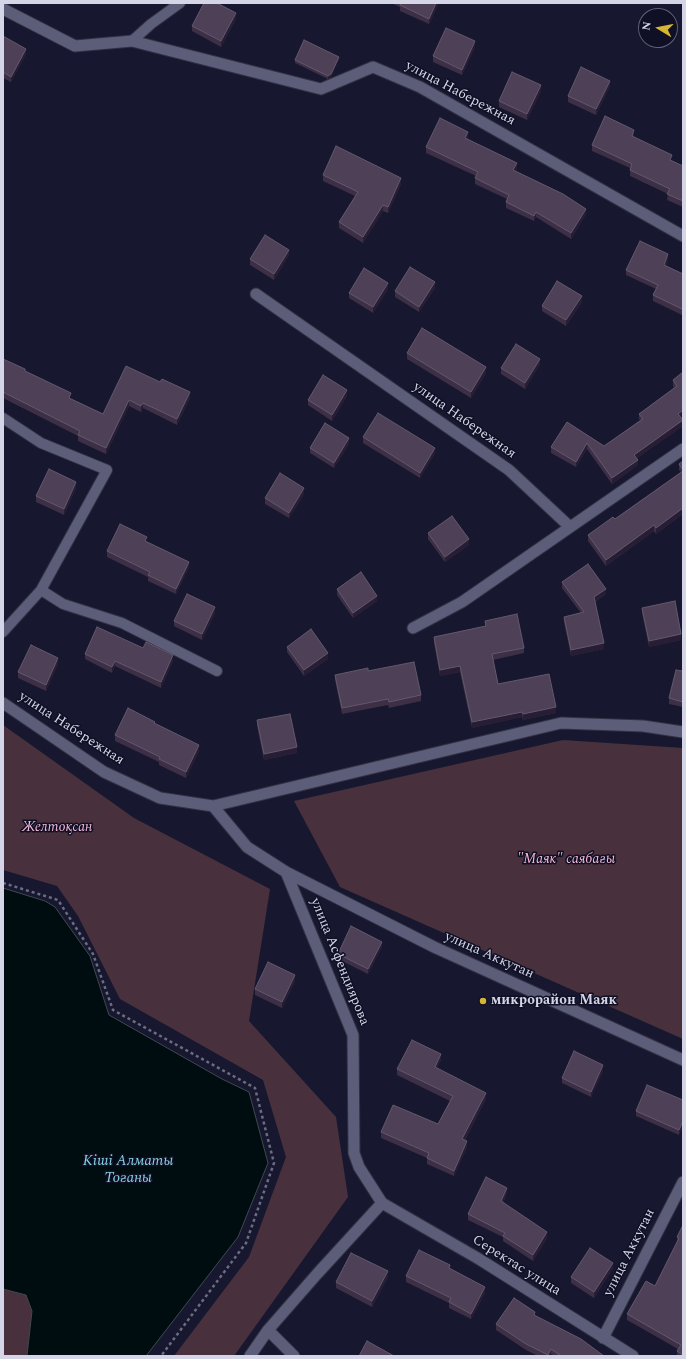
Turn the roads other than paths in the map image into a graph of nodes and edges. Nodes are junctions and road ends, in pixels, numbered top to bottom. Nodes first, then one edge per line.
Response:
1 (180, 3) edge
2 (3, 9) edge
3 (132, 41) junction
4 (683, 236) edge
5 (256, 294) dead end
6 (3, 418) edge
7 (683, 449) edge
8 (569, 526) junction
9 (41, 590) junction
10 (413, 628) dead end
11 (3, 632) edge
12 (217, 671) dead end
13 (3, 703) edge
14 (683, 732) edge
15 (213, 806) junction
16 (286, 872) junction
17 (683, 1060) edge
18 (683, 1182) edge
19 (382, 1203) junction
20 (268, 1330) junction
21 (603, 1338) junction
22 (250, 1356) edge
23 (294, 1356) edge
24 (633, 1356) edge

1 - 3 lane
2 - 3 street, улица Набережная
3 - 4 street, улица Набережная
5 - 8 street, улица Набережная
6 - 9 lane
7 - 8 street
8 - 10 street
9 - 11 lane
9 - 12 lane
13 - 15 street, улица Набережная
14 - 15 street
15 - 16 street
16 - 17 street, улица Аккутан
16 - 19 street, улица Асфендиярова
18 - 21 street, улица Аккутан
19 - 20 street
19 - 21 street, Серектас улица
20 - 22 street
20 - 23 street
21 - 24 street, Серектас улица

